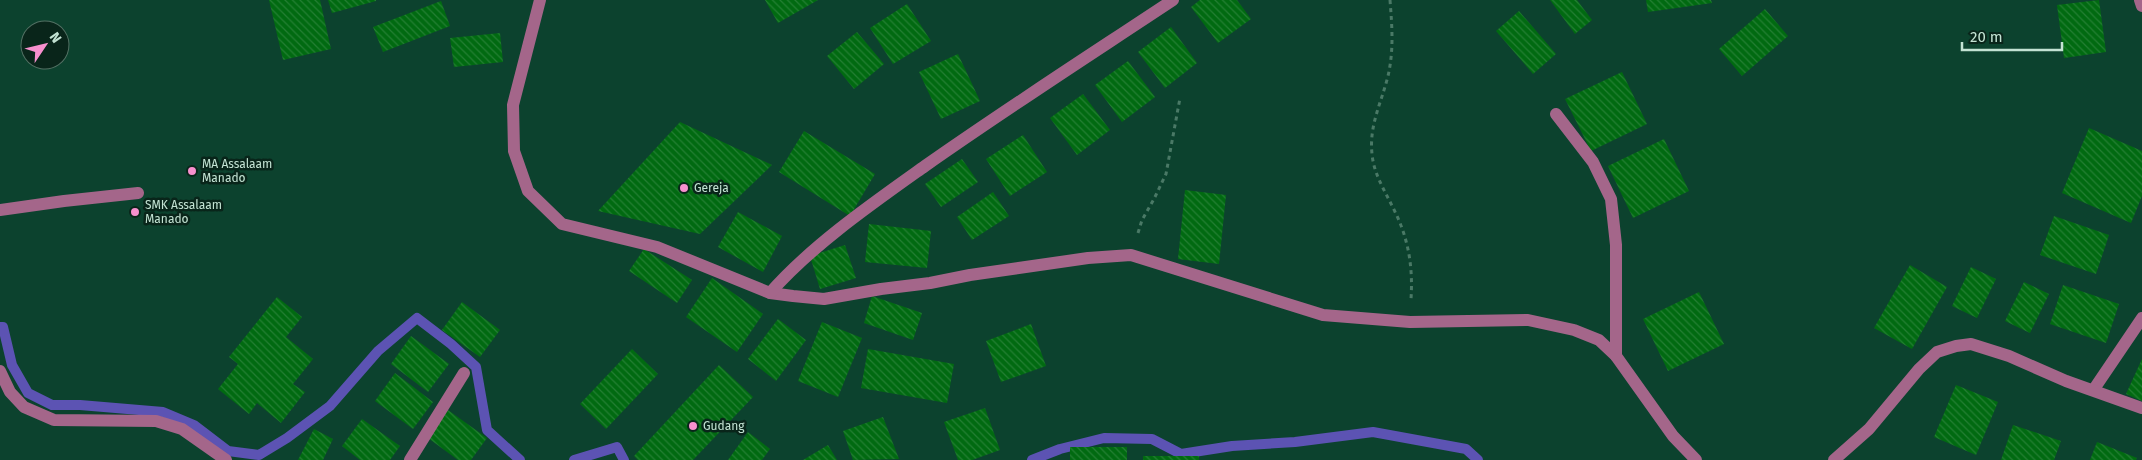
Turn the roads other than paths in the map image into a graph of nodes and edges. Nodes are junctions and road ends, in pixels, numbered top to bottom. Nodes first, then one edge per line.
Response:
1 (540, 0) edge
2 (1173, 0) edge
3 (2140, 0) edge
4 (2142, 6) edge
5 (1556, 114) dead end
6 (138, 193) dead end
7 (0, 210) edge
8 (770, 293) junction
9 (2142, 318) edge
10 (1616, 356) junction
11 (0, 371) edge
12 (464, 373) dead end
13 (2094, 390) junction
14 (2142, 408) edge
15 (226, 460) edge
16 (410, 460) edge
17 (1696, 460) edge
18 (1834, 460) edge

1 - 8 street
2 - 8 street
3 - 4 street
5 - 10 street
6 - 7 street
8 - 10 street
9 - 13 street
10 - 17 street
11 - 15 street
12 - 16 street
13 - 14 street
13 - 18 street

